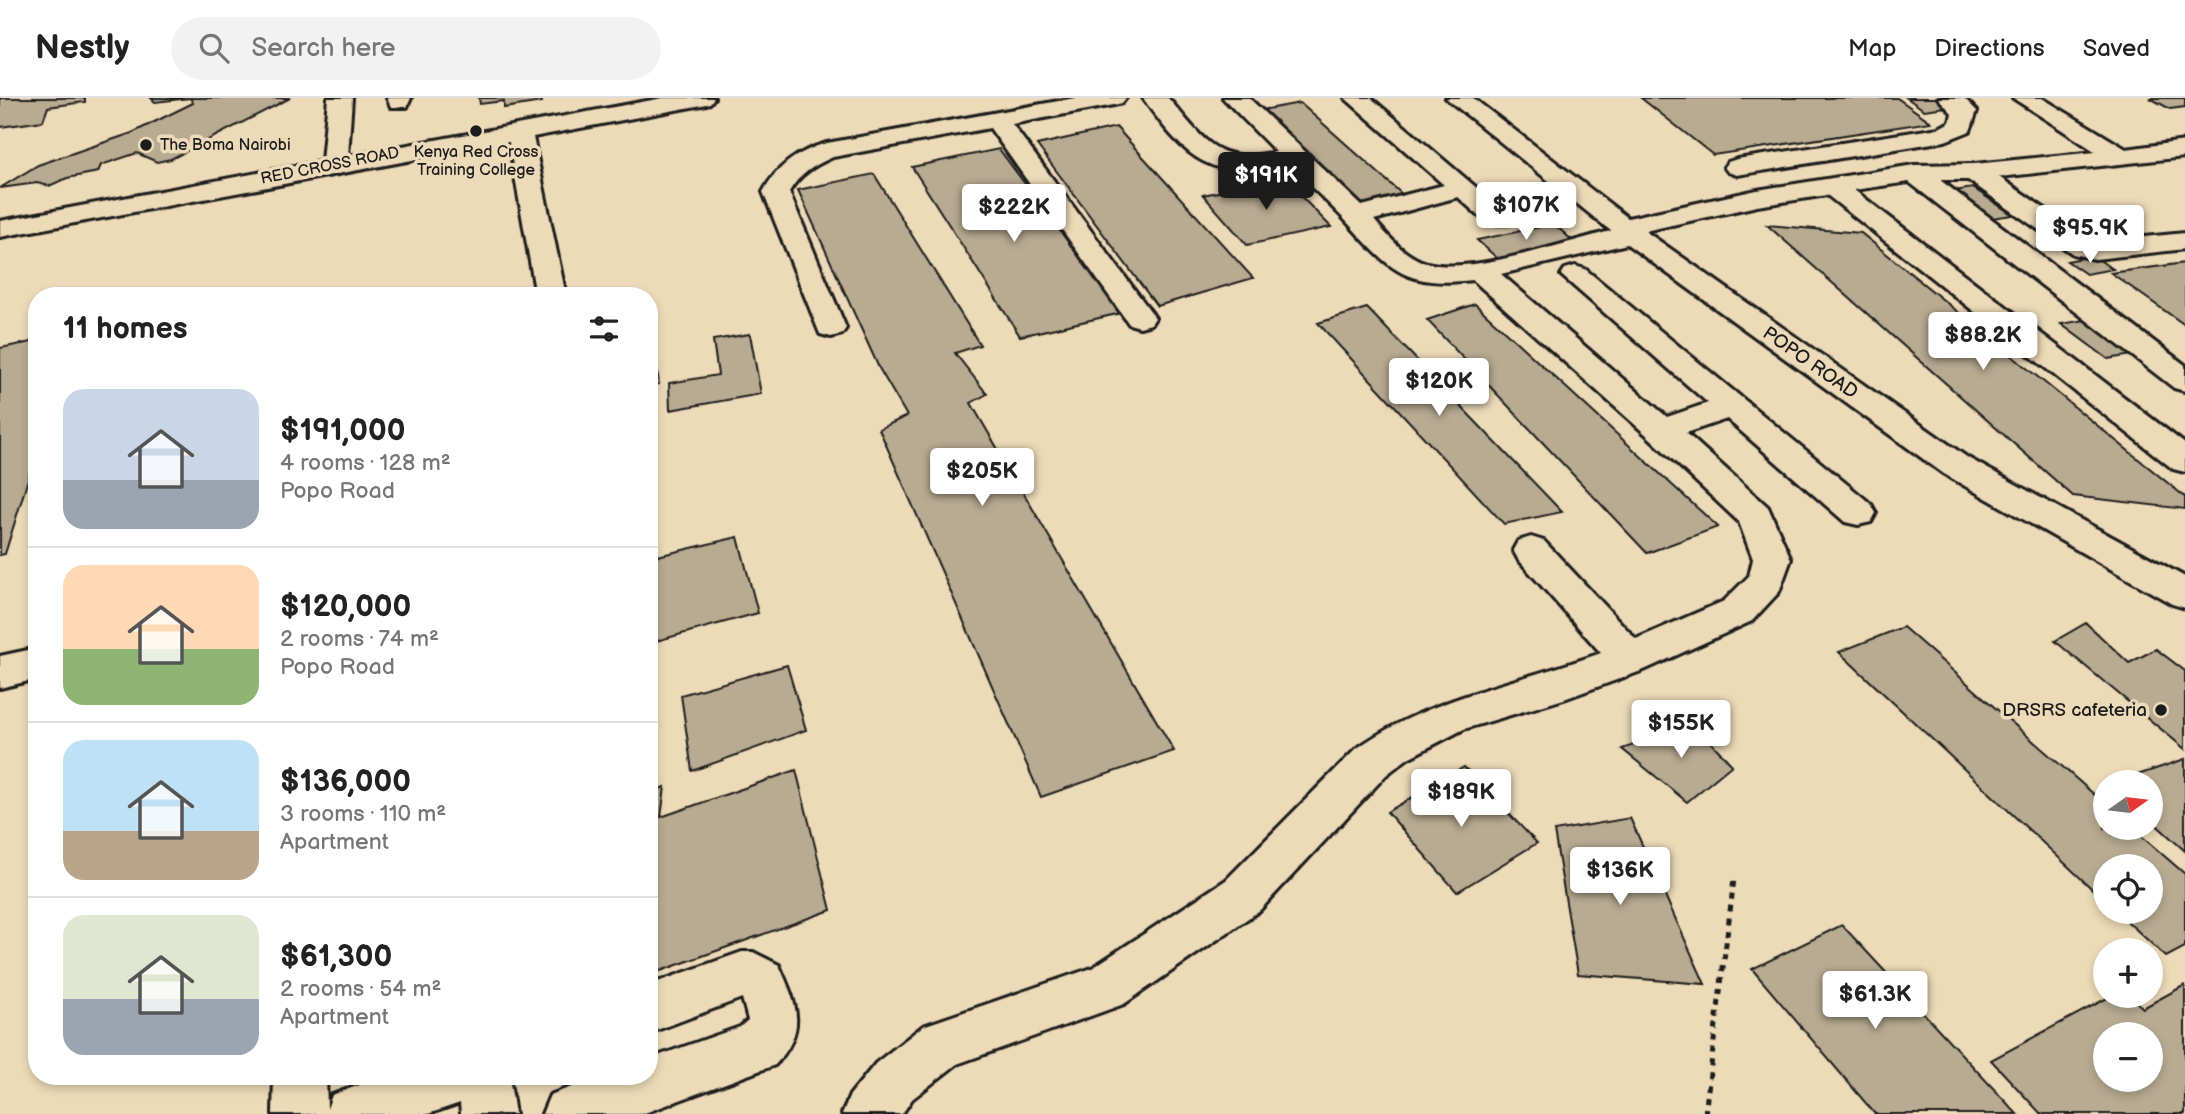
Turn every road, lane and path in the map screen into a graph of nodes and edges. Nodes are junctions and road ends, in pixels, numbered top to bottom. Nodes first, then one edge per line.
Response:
1 (340, 98) edge
2 (702, 98) edge
3 (1114, 98) edge
4 (1155, 98) edge
5 (1234, 98) edge
6 (1357, 98) edge
7 (1458, 98) edge
8 (1950, 98) edge
9 (2025, 98) edge
10 (996, 120) junction
11 (519, 130) junction
12 (2185, 149) edge
13 (1294, 155) junction
14 (2122, 157) junction
15 (335, 165) junction
16 (1737, 167) dead end
17 (1974, 172) junction
18 (1914, 173) junction
19 (1832, 186) junction
20 (1463, 188) junction
21 (1356, 216) junction
22 (1498, 218) dead end
23 (1, 230) edge
24 (1628, 231) junction
25 (2185, 241) edge
26 (1480, 271) junction
27 (1575, 275) dead end
28 (549, 287) edge
29 (1140, 318) dead end
30 (831, 328) dead end
31 (2185, 381) edge
32 (1731, 406) junction
33 (1662, 430) junction
34 (2185, 461) edge
35 (1858, 513) dead end
36 (1531, 550) dead end
37 (2185, 594) edge
38 (1630, 659) junction
39 (28, 665) edge
40 (0, 672) edge
41 (1734, 878) dead end
42 (658, 1006) edge
43 (658, 1082) edge
44 (300, 1085) edge
45 (436, 1085) edge
46 (484, 1085) edge
47 (650, 1085) edge
48 (299, 1114) edge
49 (351, 1114) edge
50 (488, 1114) edge
51 (569, 1114) edge
52 (869, 1114) edge
53 (1705, 1114) edge

1 - 15 street
2 - 11 street, RED CROSS ROAD
3 - 10 street
4 - 13 street
5 - 13 street
6 - 20 street
7 - 24 street, POPO ROAD
8 - 16 street
9 - 14 street
10 - 29 street
10 - 30 street
11 - 15 street, RED CROSS ROAD
11 - 28 street
12 - 14 street
13 - 21 street
14 - 17 street
15 - 23 street, RED CROSS ROAD
17 - 18 street
17 - 25 street
18 - 19 street
18 - 31 street
19 - 24 street
19 - 34 street
20 - 21 street
20 - 22 street
21 - 26 street
24 - 26 street
24 - 37 street, POPO ROAD
26 - 33 street
27 - 32 street
32 - 33 street
32 - 35 street
33 - 38 street
36 - 38 street
38 - 52 street
39 - 40 street
41 - 53 path
42 - 43 street
44 - 48 street
45 - 49 street
46 - 50 street
47 - 51 street

